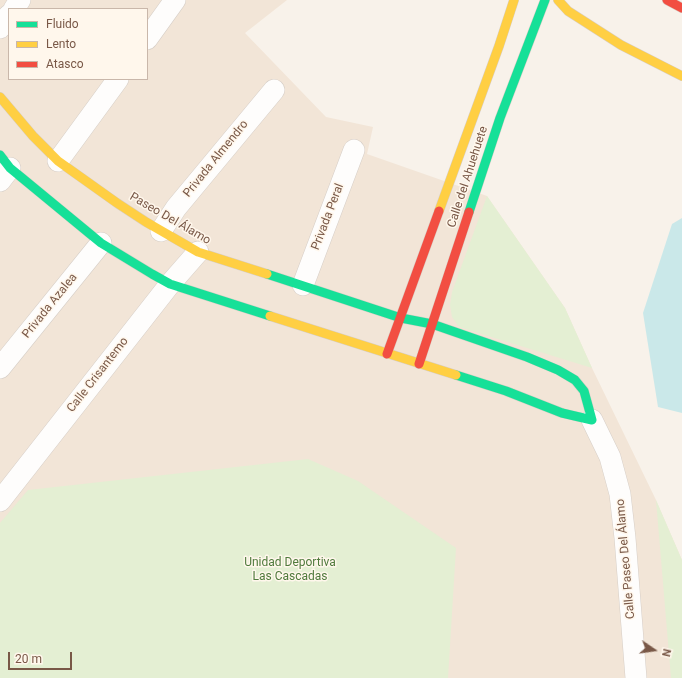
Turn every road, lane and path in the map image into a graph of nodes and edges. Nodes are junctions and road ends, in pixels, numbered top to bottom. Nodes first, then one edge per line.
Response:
1 (175, 0) edge
2 (514, 0) edge
3 (545, 0) edge
4 (558, 0) edge
5 (667, 0) edge
6 (682, 8) edge
7 (8, 17) edge
8 (0, 28) edge
9 (148, 38) edge
10 (682, 76) edge
11 (117, 80) edge
12 (274, 90) dead end
13 (0, 97) edge
14 (354, 150) dead end
15 (58, 161) junction
16 (3, 168) edge
17 (161, 230) junction
18 (101, 243) junction
19 (198, 252) junction
20 (170, 284) junction
21 (303, 285) junction
22 (401, 318) junction
23 (432, 324) junction
24 (387, 354) junction
25 (419, 364) junction
26 (0, 368) edge
27 (592, 420) junction
28 (0, 501) edge
29 (636, 678) edge

1 - 9 street
2 - 22 street, Calle del Ahuehuete
3 - 23 street, Calle del Ahuehuete
4 - 10 street
5 - 6 street
7 - 8 street
11 - 15 street
12 - 17 street, Privada Almendro
13 - 15 street, Paseo Del Álamo
14 - 21 street, Privada Peral
15 - 17 street, Paseo Del Álamo
16 - 18 street
17 - 19 street, Paseo Del Álamo
18 - 20 street
18 - 26 street, Privada Azalea
19 - 20 street, Calle Crisantemo
19 - 21 street, Paseo Del Álamo
20 - 24 street
20 - 28 street, Calle Crisantemo
21 - 22 street, Paseo Del Álamo
22 - 23 street, Paseo Del Álamo
22 - 24 street, Calle del Ahuehuete
23 - 25 street, Calle del Ahuehuete
23 - 27 street, Calle Paseo Del Álamo
24 - 25 street
25 - 27 street
27 - 29 street, Calle Paseo Del Álamo

